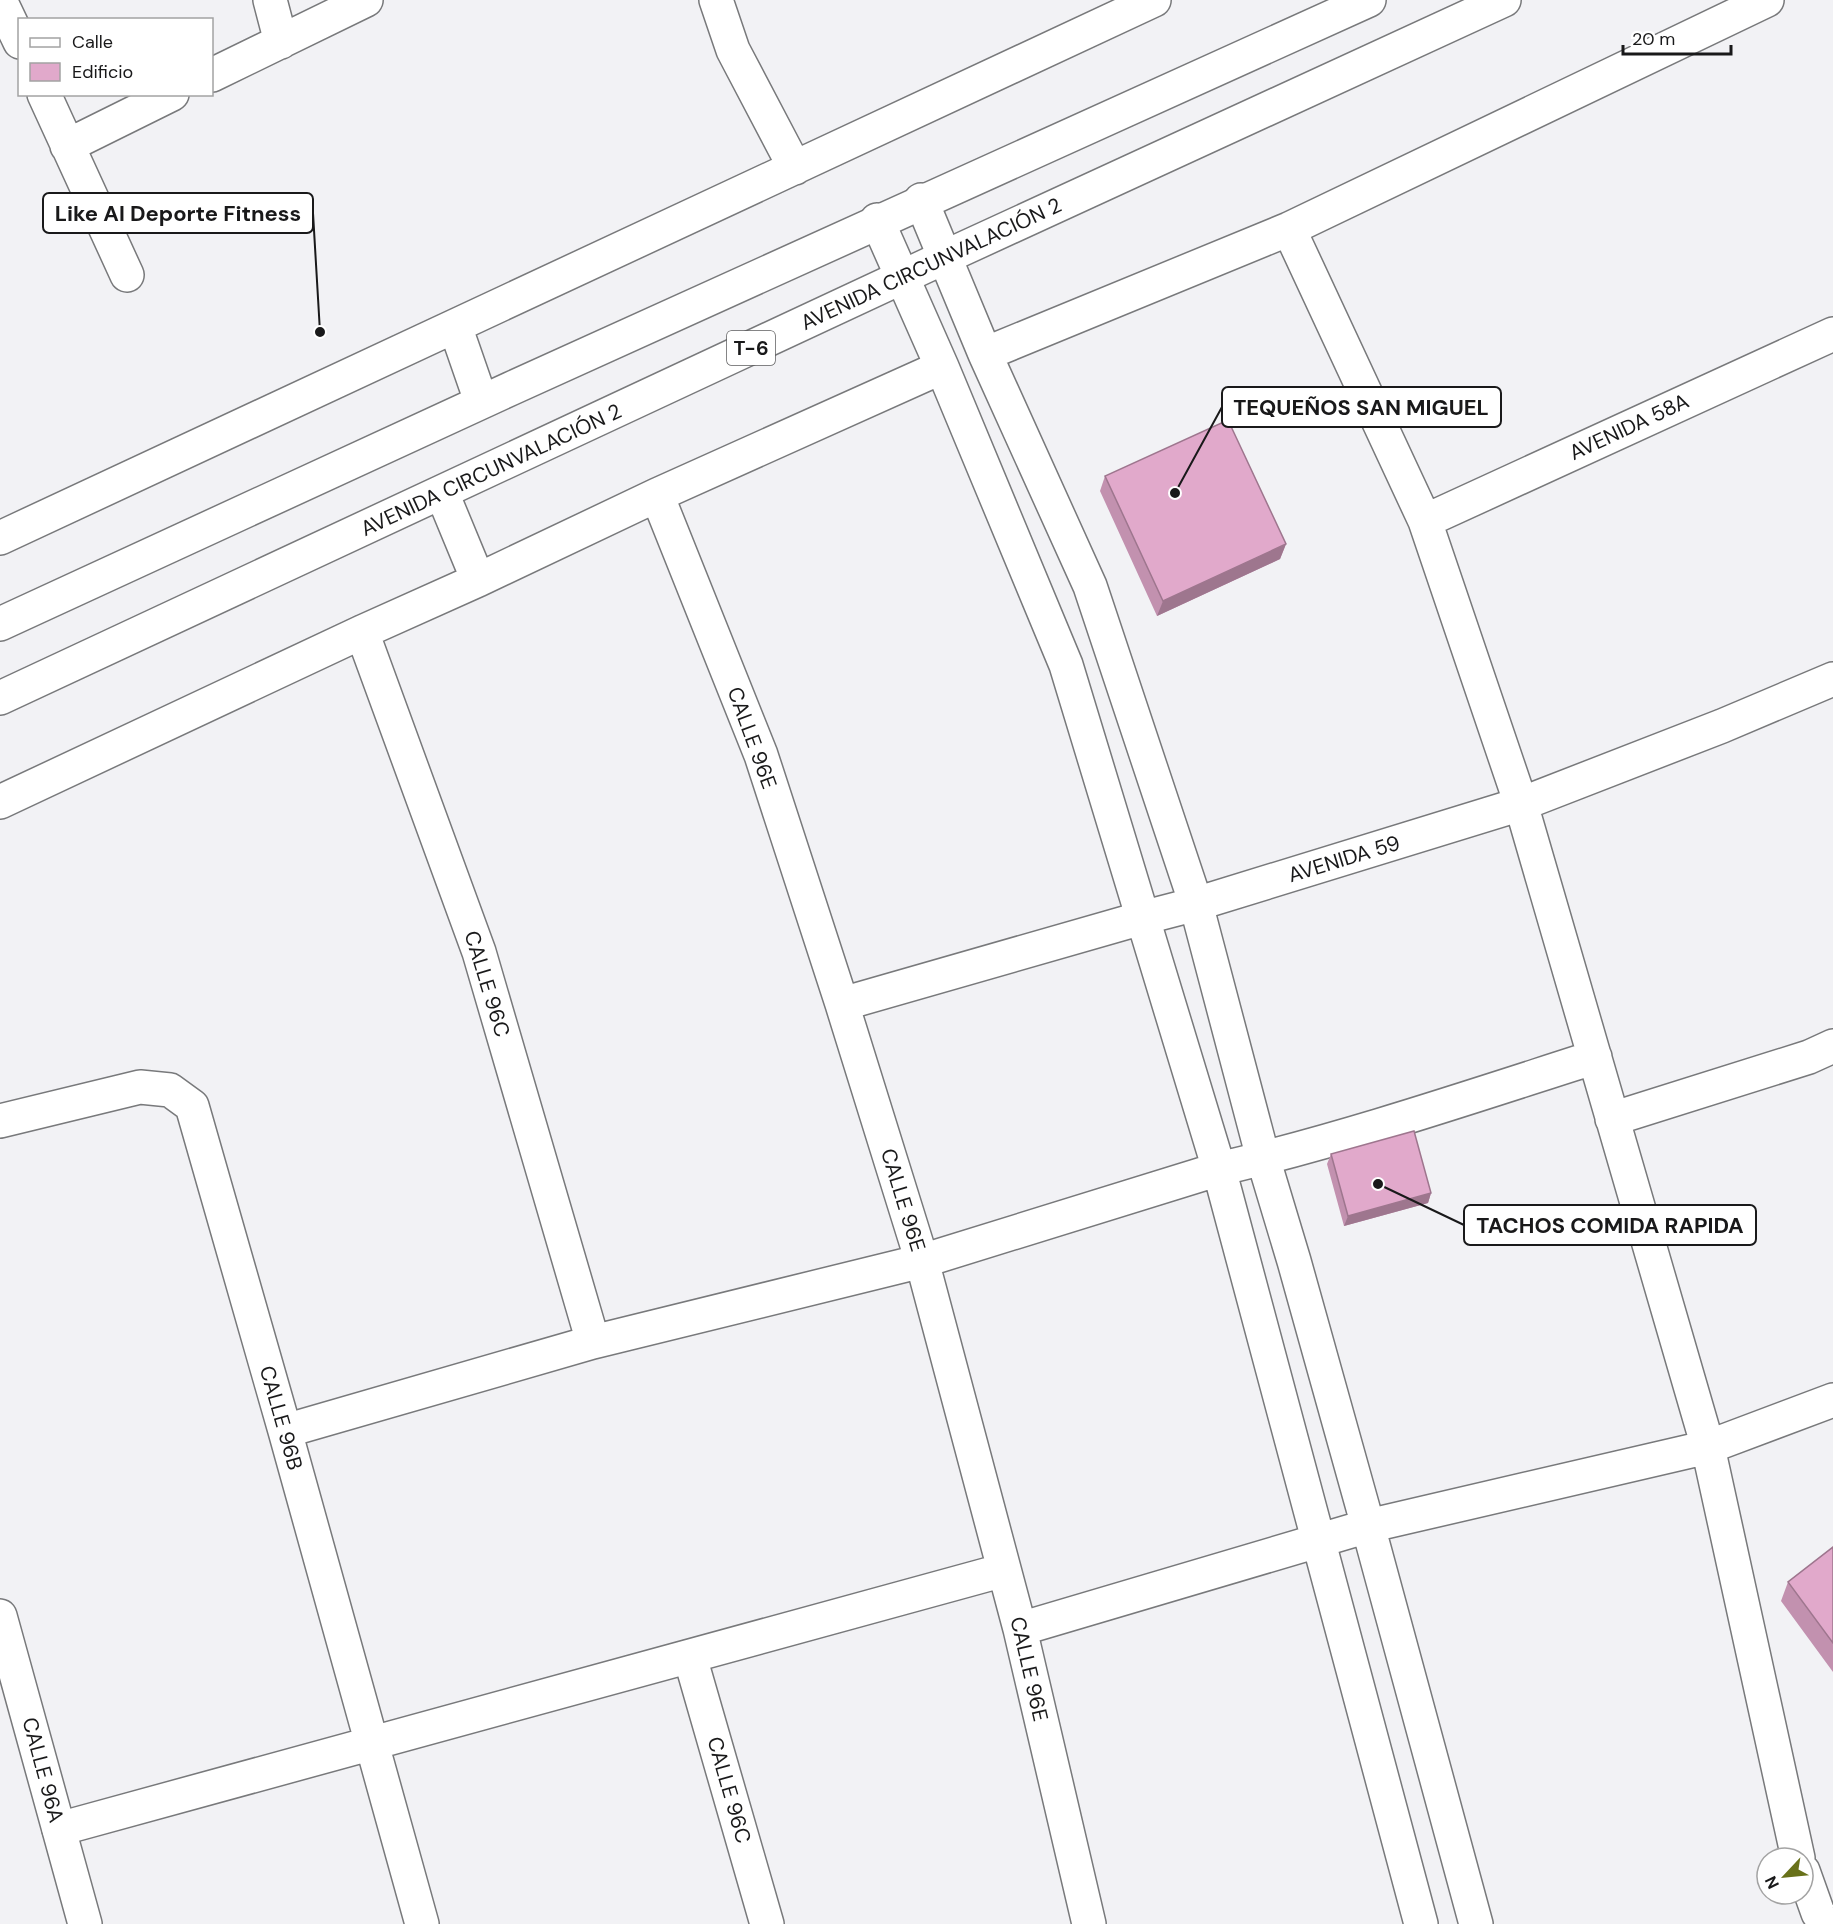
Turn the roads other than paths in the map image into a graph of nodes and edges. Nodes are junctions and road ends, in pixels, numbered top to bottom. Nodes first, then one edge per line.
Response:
1 (0, 0) edge
2 (270, 0) edge
3 (366, 0) edge
4 (716, 0) edge
5 (1154, 0) edge
6 (1369, 0) edge
7 (1504, 0) edge
8 (1767, 0) edge
9 (18, 38) edge
10 (280, 42) junction
11 (213, 75) edge
12 (45, 96) edge
13 (168, 96) edge
14 (67, 146) junction
15 (795, 168) junction
16 (921, 200) junction
17 (877, 220) junction
18 (1289, 229) junction
19 (945, 257) junction
20 (127, 275) dead end
21 (901, 278) junction
22 (455, 326) junction
23 (1833, 334) edge
24 (985, 354) junction
25 (942, 368) junction
26 (481, 401) junction
27 (442, 493) junction
28 (657, 495) junction
29 (1425, 521) junction
30 (0, 538) edge
31 (478, 580) junction
32 (0, 624) edge
33 (362, 632) junction
34 (1833, 679) edge
35 (0, 698) edge
36 (0, 802) edge
37 (1521, 804) junction
38 (1196, 904) junction
39 (1142, 918) junction
40 (842, 1004) junction
41 (1833, 1046) edge
42 (1595, 1057) junction
43 (1612, 1119) junction
44 (0, 1121) edge
45 (1263, 1158) junction
46 (1219, 1169) junction
47 (922, 1261) junction
48 (593, 1342) junction
49 (1833, 1400) edge
50 (285, 1431) junction
51 (1708, 1448) junction
52 (1368, 1526) junction
53 (1317, 1540) junction
54 (1004, 1570) junction
55 (0, 1616) edge
56 (1020, 1629) junction
57 (690, 1657) junction
58 (371, 1744) junction
59 (59, 1829) junction
60 (1795, 1846) edge
61 (1815, 1905) edge
62 (85, 1924) edge
63 (422, 1924) edge
64 (767, 1924) edge
65 (1089, 1924) edge
66 (1421, 1924) edge
67 (1476, 1924) edge
68 (1827, 1924) edge

1 - 9 main road
2 - 10 main road
3 - 10 main road
4 - 15 main road
5 - 15 main road
6 - 16 main road
7 - 19 main road, AVENIDA CIRCUNVALACIÓN 2 / T-6
8 - 18 main road
10 - 11 main road
12 - 14 main road
13 - 14 main road
14 - 20 main road
15 - 22 main road
16 - 17 main road
16 - 19 main road
17 - 21 main road
17 - 26 main road
18 - 24 main road
18 - 29 main road
19 - 21 main road, AVENIDA CIRCUNVALACIÓN 2 / T-6
19 - 24 main road
21 - 25 main road
21 - 27 main road, AVENIDA CIRCUNVALACIÓN 2 / T-6
22 - 26 main road
22 - 30 main road
23 - 29 main road, AVENIDA 58A
24 - 38 main road
25 - 28 main road
25 - 39 main road
26 - 32 main road
27 - 31 main road
27 - 35 main road, AVENIDA CIRCUNVALACIÓN 2 / T-6
28 - 31 main road
28 - 40 main road, CALLE 96E
29 - 37 main road
31 - 33 main road
33 - 36 main road
33 - 48 main road, CALLE 96C
34 - 37 main road, AVENIDA 59
37 - 38 main road, AVENIDA 59
37 - 42 main road
38 - 39 main road, AVENIDA 59
38 - 45 main road
39 - 40 main road, AVENIDA 59
39 - 46 main road
40 - 47 main road, CALLE 96E
41 - 43 main road
42 - 43 main road
42 - 45 main road
43 - 51 main road
44 - 50 main road, CALLE 96B
45 - 46 main road
45 - 52 main road
46 - 47 main road
46 - 53 main road
47 - 48 main road
47 - 54 main road, CALLE 96E
48 - 50 main road
49 - 51 main road
50 - 58 main road, CALLE 96B
51 - 52 main road
51 - 60 main road
52 - 53 main road
52 - 67 main road
53 - 56 main road
53 - 66 main road
54 - 56 main road, CALLE 96E
54 - 57 main road
55 - 59 main road, CALLE 96A
56 - 65 main road, CALLE 96E
57 - 58 main road
57 - 64 main road, CALLE 96C
58 - 59 main road
58 - 63 main road, CALLE 96B
59 - 62 main road, CALLE 96A
61 - 68 main road

